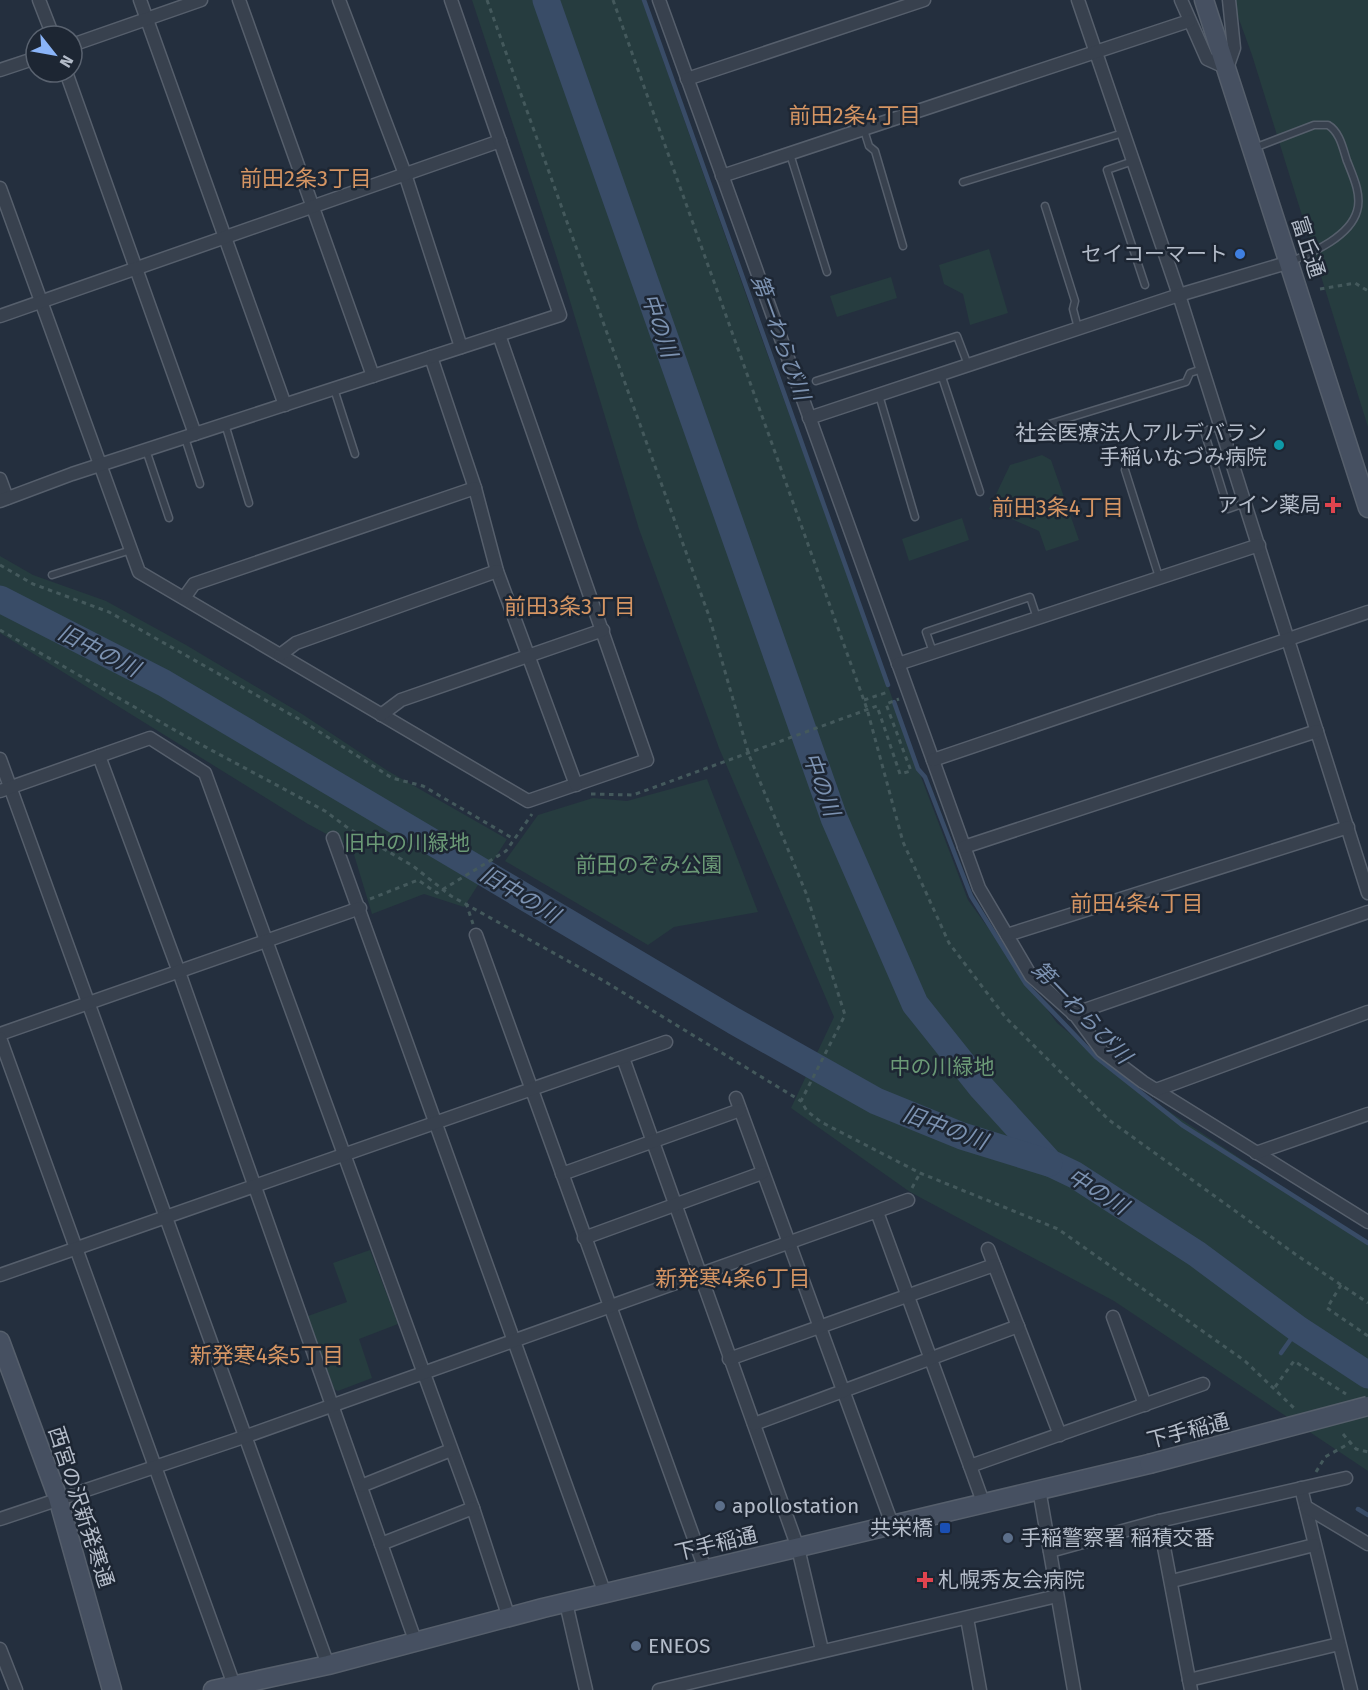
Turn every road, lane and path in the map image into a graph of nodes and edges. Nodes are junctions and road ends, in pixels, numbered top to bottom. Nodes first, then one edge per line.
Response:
1 (39, 0) edge
2 (140, 0) edge
3 (201, 0) edge
4 (239, 0) edge
5 (339, 0) edge
6 (451, 0) edge
7 (487, 0) edge
8 (659, 0) edge
9 (924, 0) edge
10 (1078, 0) edge
11 (1181, 0) edge
12 (1204, 0) edge
13 (1229, 0) edge
14 (147, 19) junction
15 (1189, 21) junction
16 (48, 24) edge
17 (84, 41) edge
18 (1097, 53) junction
19 (24, 62) edge
20 (1227, 68) junction
21 (0, 70) edge
22 (687, 79) junction
23 (70, 84) edge
24 (864, 130) junction
25 (1124, 132) junction
26 (500, 141) junction
27 (1253, 149) junction
28 (790, 154) junction
29 (1133, 161) junction
30 (405, 174) junction
31 (722, 176) junction
32 (963, 182) dead end
33 (0, 188) edge
34 (1045, 206) dead end
35 (314, 207) junction
36 (224, 238) junction
37 (903, 246) dead end
38 (1290, 262) junction
39 (138, 269) junction
40 (826, 272) dead end
41 (1146, 285) dead end
42 (1320, 290) dead end
43 (1368, 291) edge
44 (1179, 295) junction
45 (42, 302) junction
46 (0, 316) edge
47 (1078, 329) junction
48 (499, 335) junction
49 (461, 347) junction
50 (430, 357) junction
51 (968, 365) junction
52 (1203, 369) junction
53 (941, 374) junction
54 (373, 376) junction
55 (816, 381) dead end
56 (334, 388) junction
57 (879, 395) junction
58 (285, 405) junction
59 (809, 418) junction
60 (225, 424) junction
61 (1046, 425) dead end
62 (1221, 426) junction
63 (190, 435) junction
64 (146, 450) junction
65 (355, 454) dead end
66 (101, 464) junction
67 (1125, 471) dead end
68 (0, 479) edge
69 (200, 484) dead end
70 (475, 488) junction
71 (980, 492) dead end
72 (4, 500) edge
73 (249, 503) dead end
74 (1245, 503) junction
75 (1368, 508) edge
76 (915, 517) dead end
77 (169, 518) dead end
78 (1258, 545) junction
79 (132, 550) junction
80 (0, 565) edge
81 (496, 571) junction
82 (52, 575) dead end
83 (1160, 578) junction
84 (184, 598) junction
85 (1368, 612) edge
86 (1037, 618) junction
87 (0, 630) edge
88 (603, 630) junction
89 (1290, 640) junction
90 (933, 653) junction
91 (280, 655) junction
92 (526, 656) junction
93 (898, 664) junction
94 (888, 692) dead end
95 (900, 698) dead end
96 (864, 700) dead end
97 (381, 715) junction
98 (1317, 730) junction
99 (751, 754) junction
100 (99, 756) junction
101 (0, 759) edge
102 (933, 760) junction
103 (576, 785) junction
104 (5, 789) edge
105 (588, 794) dead end
106 (533, 812) dead end
107 (1348, 827) junction
108 (333, 837) dead end
109 (514, 839) junction
110 (964, 847) junction
111 (442, 889) junction
112 (1368, 893) edge
113 (466, 903) junction
114 (364, 904) junction
115 (1368, 912) edge
116 (476, 935) joint
117 (1007, 935) junction
118 (265, 941) junction
119 (179, 972) junction
120 (87, 1003) junction
121 (1368, 1012) edge
122 (1073, 1014) junction
123 (0, 1034) edge
124 (0, 1038) edge
125 (666, 1042) dead end
126 (623, 1058) junction
127 (532, 1089) junction
128 (1156, 1090) junction
129 (801, 1101) junction
130 (1368, 1114) edge
131 (438, 1122) junction
132 (652, 1141) junction
133 (1256, 1152) junction
134 (344, 1155) junction
135 (762, 1173) junction
136 (920, 1173) junction
137 (562, 1174) junction
138 (255, 1187) junction
139 (908, 1198) joint
140 (674, 1204) junction
141 (877, 1212) junction
142 (166, 1218) junction
143 (1368, 1222) edge
144 (584, 1238) junction
145 (788, 1243) junction
146 (78, 1250) junction
147 (988, 1250) dead end
148 (994, 1265) junction
149 (700, 1274) junction
150 (0, 1275) edge
151 (1341, 1285) dead end
152 (907, 1296) junction
153 (610, 1305) junction
154 (1113, 1317) dead end
155 (1018, 1326) junction
156 (819, 1327) junction
157 (1368, 1336) edge
158 (515, 1339) junction
159 (0, 1341) edge
160 (930, 1358) junction
161 (729, 1359) junction
162 (423, 1374) junction
163 (1203, 1384) dead end
164 (1275, 1388) junction
165 (843, 1389) junction
166 (1349, 1396) dead end
167 (1145, 1405) junction
168 (333, 1406) junction
169 (1368, 1406) edge
170 (1295, 1409) dead end
171 (754, 1424) junction
172 (1343, 1434) dead end
173 (1060, 1435) junction
174 (244, 1437) junction
175 (1350, 1443) junction
176 (451, 1450) junction
177 (1368, 1452) edge
178 (969, 1466) junction
179 (156, 1468) junction
180 (1315, 1475) dead end
181 (1346, 1478) dead end
182 (361, 1486) junction
183 (1301, 1488) junction
184 (1039, 1489) junction
185 (57, 1498) junction
186 (983, 1502) junction
187 (1306, 1507) junction
188 (472, 1508) junction
189 (0, 1519) edge
190 (1159, 1521) junction
191 (892, 1524) junction
192 (381, 1544) junction
193 (1368, 1544) edge
194 (1314, 1545) junction
195 (798, 1548) junction
196 (1050, 1551) junction
197 (705, 1569) junction
198 (1172, 1581) junction
199 (605, 1594) junction
200 (1057, 1596) junction
201 (566, 1603) junction
202 (509, 1618) junction
203 (967, 1618) junction
204 (416, 1643) junction
205 (1339, 1644) junction
206 (0, 1649) edge
207 (822, 1650) junction
208 (328, 1665) junction
209 (234, 1685) junction
210 (1190, 1685) edge
211 (684, 1687) edge
212 (16, 1690) edge
213 (112, 1690) edge
214 (213, 1690) edge
215 (586, 1690) edge
216 (659, 1690) edge
217 (980, 1690) edge
218 (1074, 1690) edge
219 (1351, 1690) edge

1 - 16 street
2 - 14 street
3 - 14 street
4 - 35 street
5 - 30 street
6 - 26 street
7 - 99 path
8 - 22 street
9 - 22 street
10 - 18 street
11 - 15 street
12 - 20 main road, 富丘通
13 - 20 street
14 - 17 street
14 - 36 street
15 - 18 street
15 - 20 street
18 - 24 street
18 - 25 street
19 - 21 street
20 - 27 main road, 富丘通
22 - 31 street
23 - 39 street
24 - 28 street
24 - 37 lane
25 - 29 street
25 - 32 lane
26 - 30 street
26 - 48 street
27 - 38 main road, 富丘通
27 - 38 lane
28 - 31 street
28 - 40 lane
29 - 41 lane
29 - 44 street
30 - 35 street
30 - 49 street
31 - 59 street
33 - 45 street
34 - 47 lane
35 - 36 street
35 - 54 street
36 - 39 street
36 - 58 street
38 - 44 street
38 - 75 main road, 富丘通
39 - 45 street
39 - 63 street
42 - 43 path
44 - 47 street
44 - 52 street
45 - 46 street
45 - 66 street
47 - 51 street
48 - 49 street
48 - 88 street
49 - 50 street
50 - 54 street
50 - 70 street
51 - 53 street
51 - 55 lane
52 - 61 lane
52 - 62 street
53 - 57 street
53 - 71 lane
54 - 56 street
56 - 58 street
56 - 65 lane
57 - 59 street
57 - 76 lane
58 - 60 street
59 - 93 street
60 - 63 street
60 - 73 lane
62 - 74 street
62 - 74 lane
63 - 64 street
63 - 69 lane
64 - 66 street
64 - 77 lane
66 - 72 street
66 - 79 street
67 - 83 lane
68 - 72 street
70 - 81 street
70 - 84 street
74 - 78 street
78 - 83 street
78 - 89 street
79 - 82 lane
79 - 84 street
80 - 109 path
81 - 91 street
81 - 92 street
83 - 86 street
84 - 91 street
85 - 89 street
86 - 90 street
86 - 90 lane
87 - 111 path
88 - 92 street
88 - 103 street
89 - 98 street
89 - 102 street
90 - 93 street
91 - 97 street
92 - 97 street
92 - 103 street
93 - 102 street
94 - 96 path
95 - 99 path
97 - 103 street
98 - 107 street
98 - 110 street
99 - 105 path
99 - 129 path
100 - 104 street
100 - 118 street
100 - 119 street
101 - 104 street
102 - 110 street
104 - 120 street
106 - 109 path
107 - 112 street
107 - 117 street
108 - 114 street
109 - 111 path
110 - 117 street
111 - 113 path
111 - 114 path
113 - 116 path
113 - 129 path
114 - 118 street
114 - 131 street
115 - 122 street
116 - 127 street
117 - 122 street
118 - 119 street
118 - 134 street
119 - 120 street
119 - 138 street
120 - 123 street
120 - 142 street
121 - 128 street
122 - 128 street
124 - 146 street
125 - 126 street
126 - 127 street
126 - 132 street
127 - 131 street
127 - 137 street
128 - 133 street
129 - 136 path
130 - 133 street
131 - 134 street
131 - 158 street
132 - 135 street
132 - 137 street
132 - 140 street
133 - 143 street
134 - 138 street
134 - 162 street
135 - 140 street
135 - 145 street
136 - 139 path
136 - 164 path
137 - 144 street
138 - 142 street
138 - 168 street
139 - 141 street
140 - 144 street
140 - 149 street
141 - 145 street
141 - 152 street
142 - 146 street
142 - 174 street
144 - 153 street
145 - 149 street
145 - 156 street
146 - 150 street
146 - 179 street
147 - 148 street
148 - 152 street
148 - 155 street
149 - 153 street
149 - 161 street
151 - 157 path
152 - 156 street
152 - 160 street
153 - 158 street
153 - 197 street
154 - 167 street
155 - 160 street
155 - 173 street
156 - 161 street
156 - 165 street
158 - 162 street
158 - 199 street
159 - 185 main road, 西宮の沢新発寒通
160 - 165 street
160 - 178 street
161 - 171 street
162 - 168 street
162 - 176 street
163 - 167 street
164 - 166 path
164 - 170 path
165 - 171 street
165 - 191 street
167 - 173 street
168 - 174 street
168 - 182 street
169 - 184 main road, 下手稲通, bridge
171 - 195 street
172 - 175 path
173 - 178 street
174 - 179 street
174 - 208 street
175 - 177 path
175 - 180 path
176 - 182 street
176 - 188 street
178 - 186 street
179 - 185 street
179 - 209 street
181 - 183 street
182 - 192 street
183 - 187 street
183 - 190 street
184 - 186 main road, 下手稲通
184 - 196 street
185 - 189 street
185 - 213 main road, 西宮の沢新発寒通
186 - 191 main road, 下手稲通
187 - 193 street
187 - 194 street
188 - 192 street
188 - 202 street
190 - 196 street
190 - 198 street
191 - 195 main road, 下手稲通
192 - 204 street
194 - 198 street
194 - 205 street
195 - 197 main road, 下手稲通
195 - 207 street
196 - 200 street
197 - 199 main road, 下手稲通
198 - 210 street
199 - 201 main road, 下手稲通
200 - 203 street
200 - 218 street
201 - 202 main road, 下手稲通
201 - 215 street
202 - 204 main road, 下手稲通
203 - 207 street
203 - 217 street
204 - 208 main road, 下手稲通
205 - 210 street
205 - 219 street
206 - 212 street
207 - 211 street
208 - 209 main road, 下手稲通
209 - 214 main road, 下手稲通
211 - 216 street

